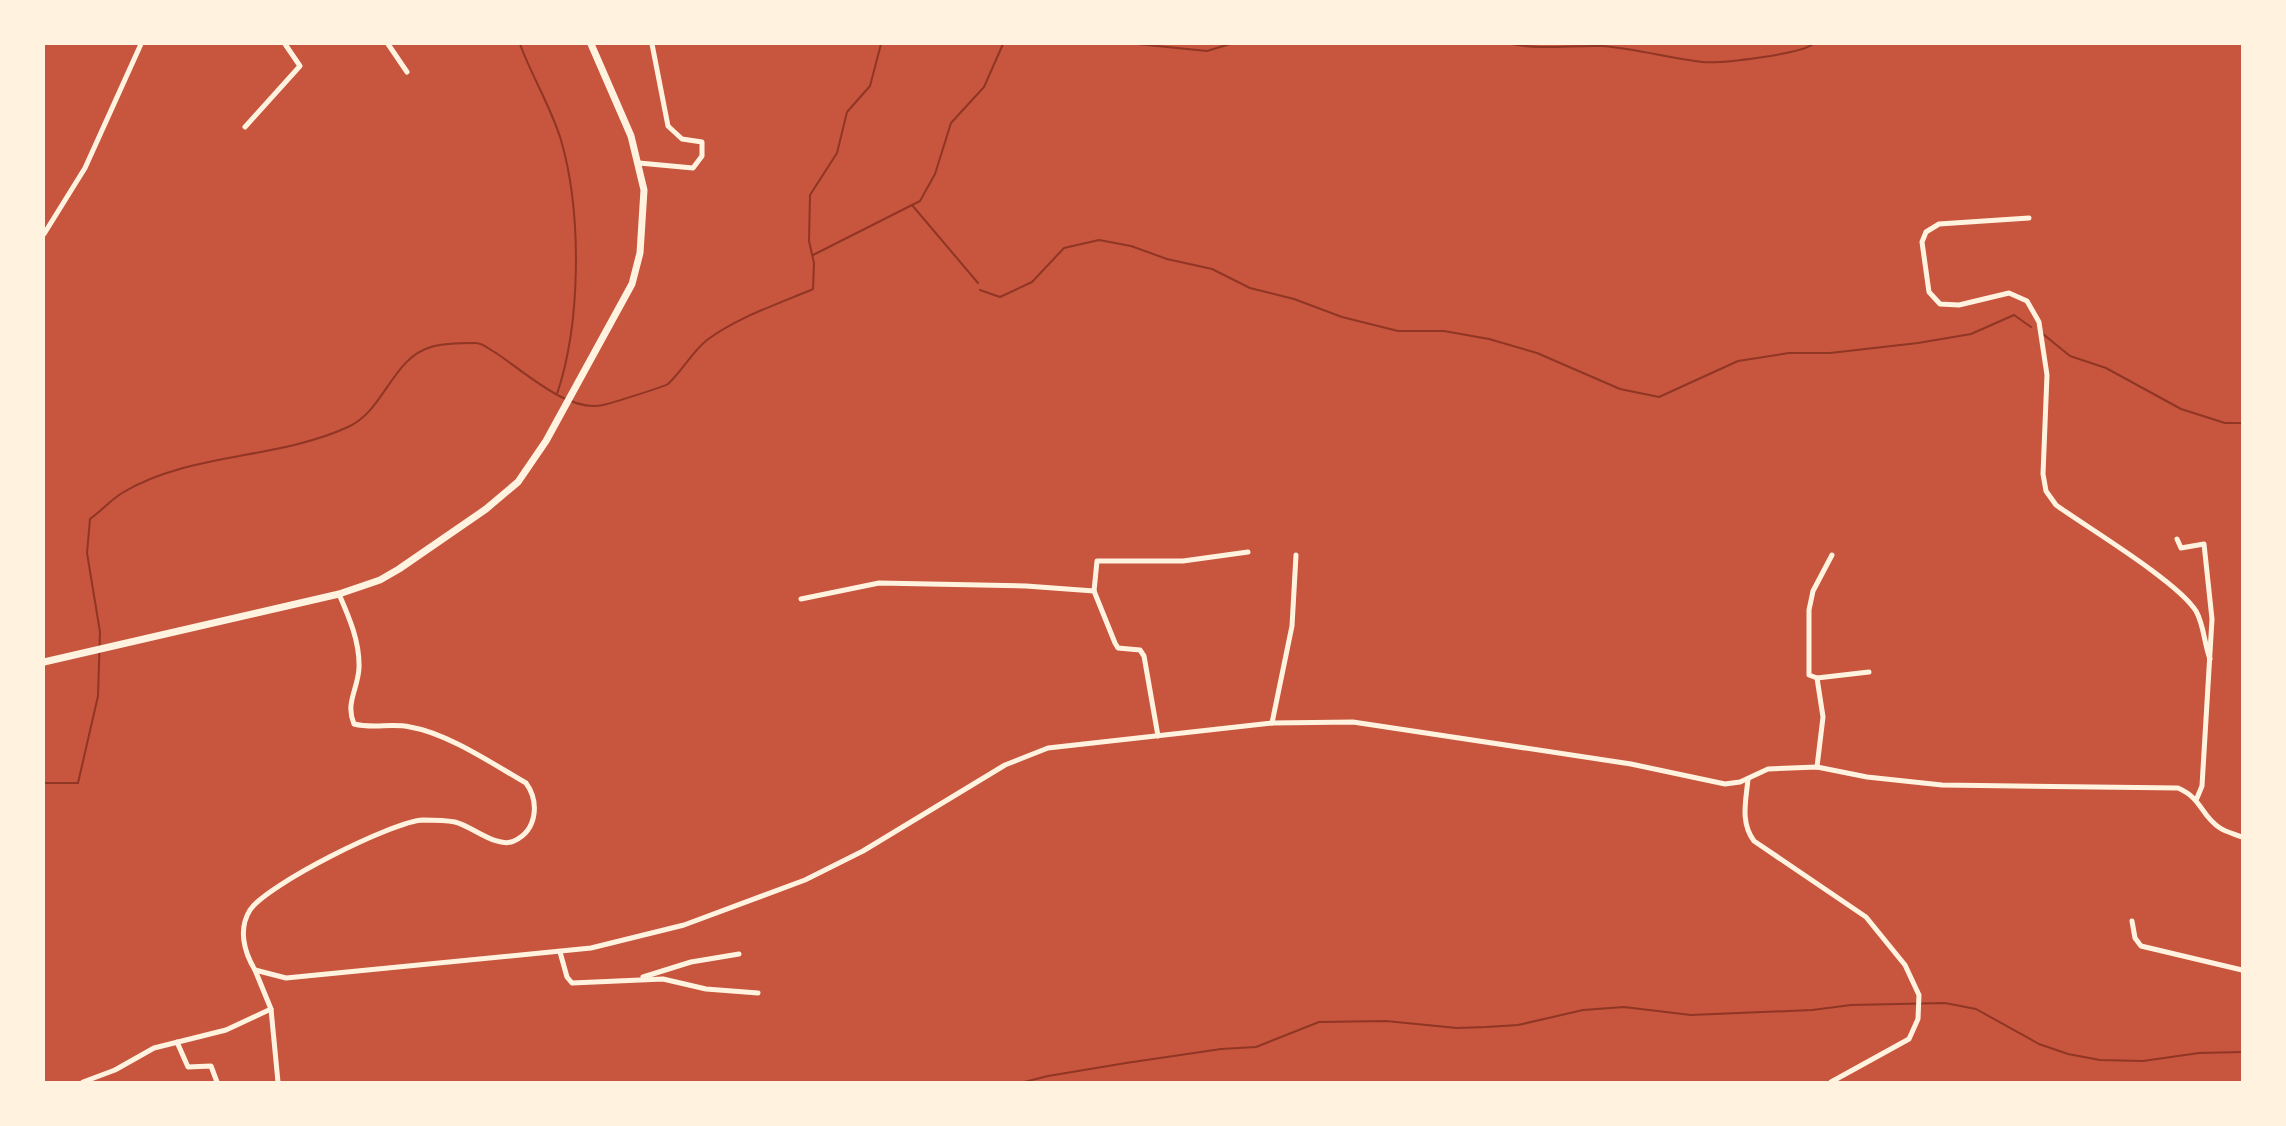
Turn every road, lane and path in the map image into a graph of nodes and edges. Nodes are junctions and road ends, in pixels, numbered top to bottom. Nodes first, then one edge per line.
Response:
1 (141, 44) edge
2 (285, 44) edge
3 (388, 44) edge
4 (591, 44) edge
5 (652, 44) edge
6 (406, 72) dead end
7 (244, 127) dead end
8 (639, 163) junction
9 (2029, 218) dead end
10 (44, 234) edge
11 (2177, 539) dead end
12 (1248, 552) dead end
13 (1296, 555) dead end
14 (1832, 555) dead end
15 (1094, 591) junction
16 (339, 594) junction
17 (801, 599) dead end
18 (2211, 659) junction
19 (44, 662) edge
20 (1869, 672) dead end
21 (1817, 678) junction
22 (1272, 723) junction
23 (1158, 736) junction
24 (1817, 767) junction
25 (1748, 779) junction
26 (2197, 798) junction
27 (2242, 837) edge
28 (2132, 921) dead end
29 (560, 952) junction
30 (739, 954) dead end
31 (255, 970) junction
32 (2242, 970) edge
33 (642, 978) junction
34 (758, 993) dead end
35 (271, 1009) junction
36 (177, 1042) junction
37 (83, 1083) edge
38 (217, 1083) edge
39 (278, 1083) edge
40 (1831, 1083) edge

1 - 10 street
2 - 7 street
3 - 6 street
4 - 8 street
5 - 8 street
8 - 16 street
9 - 18 street
11 - 18 street
12 - 15 street
13 - 22 street
14 - 21 street
15 - 17 street
15 - 23 street
16 - 19 street
16 - 31 street
18 - 26 street
20 - 21 street
21 - 24 street
22 - 23 street
22 - 25 street
23 - 29 street
24 - 25 street
24 - 26 street
25 - 40 street
26 - 27 street
28 - 32 street
29 - 31 street
29 - 33 street
30 - 33 street
31 - 35 street
33 - 34 street
35 - 36 street
35 - 39 street
36 - 37 street
36 - 38 street

